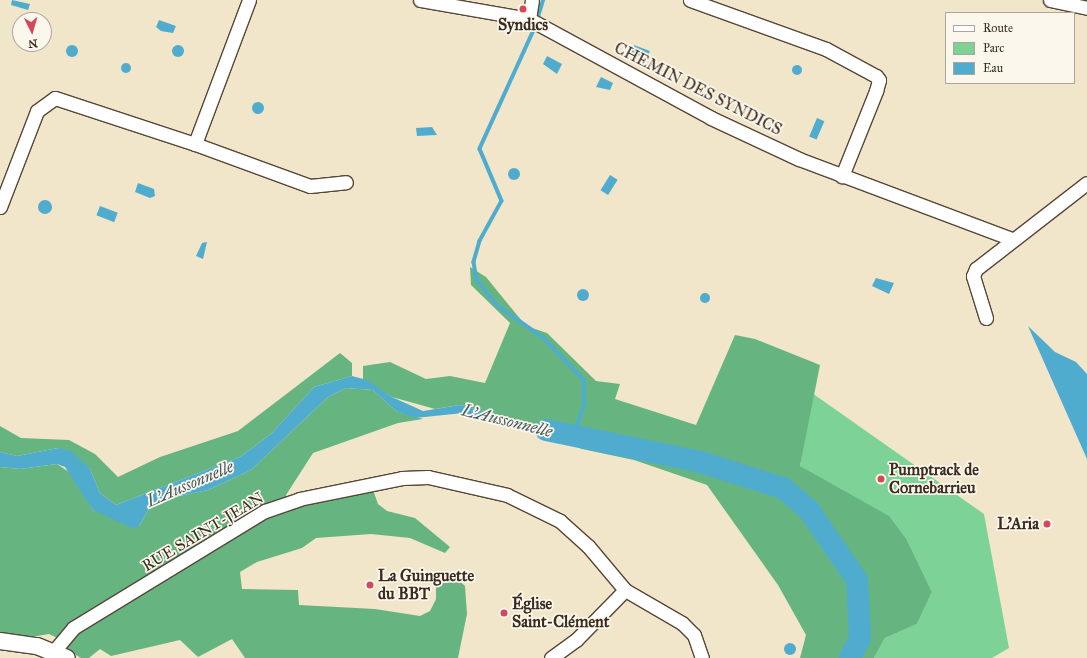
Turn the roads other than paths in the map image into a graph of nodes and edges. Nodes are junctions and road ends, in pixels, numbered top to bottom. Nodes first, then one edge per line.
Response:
1 (249, 0) edge
2 (420, 0) edge
3 (532, 0) edge
4 (690, 0) edge
5 (1050, 0) edge
6 (1087, 8) edge
7 (534, 21) junction
8 (195, 144) junction
9 (842, 176) junction
10 (346, 182) dead end
11 (1086, 186) edge
12 (0, 207) edge
13 (1012, 239) junction
14 (986, 318) dead end
15 (625, 590) junction
16 (0, 641) edge
17 (61, 654) edge
18 (551, 658) edge
19 (702, 658) edge

1 - 8 street
2 - 7 street, CHEMIN DES SYNDICS
3 - 7 street
4 - 9 street
5 - 6 street
7 - 9 street, CHEMIN DES SYNDICS
8 - 10 street
8 - 12 street
9 - 13 street, CHEMIN DES SYNDICS
11 - 13 street
13 - 14 street
15 - 17 street, RUE SAINT-JEAN
15 - 18 street
15 - 19 street, RUE SAINT-JEAN
16 - 17 street

